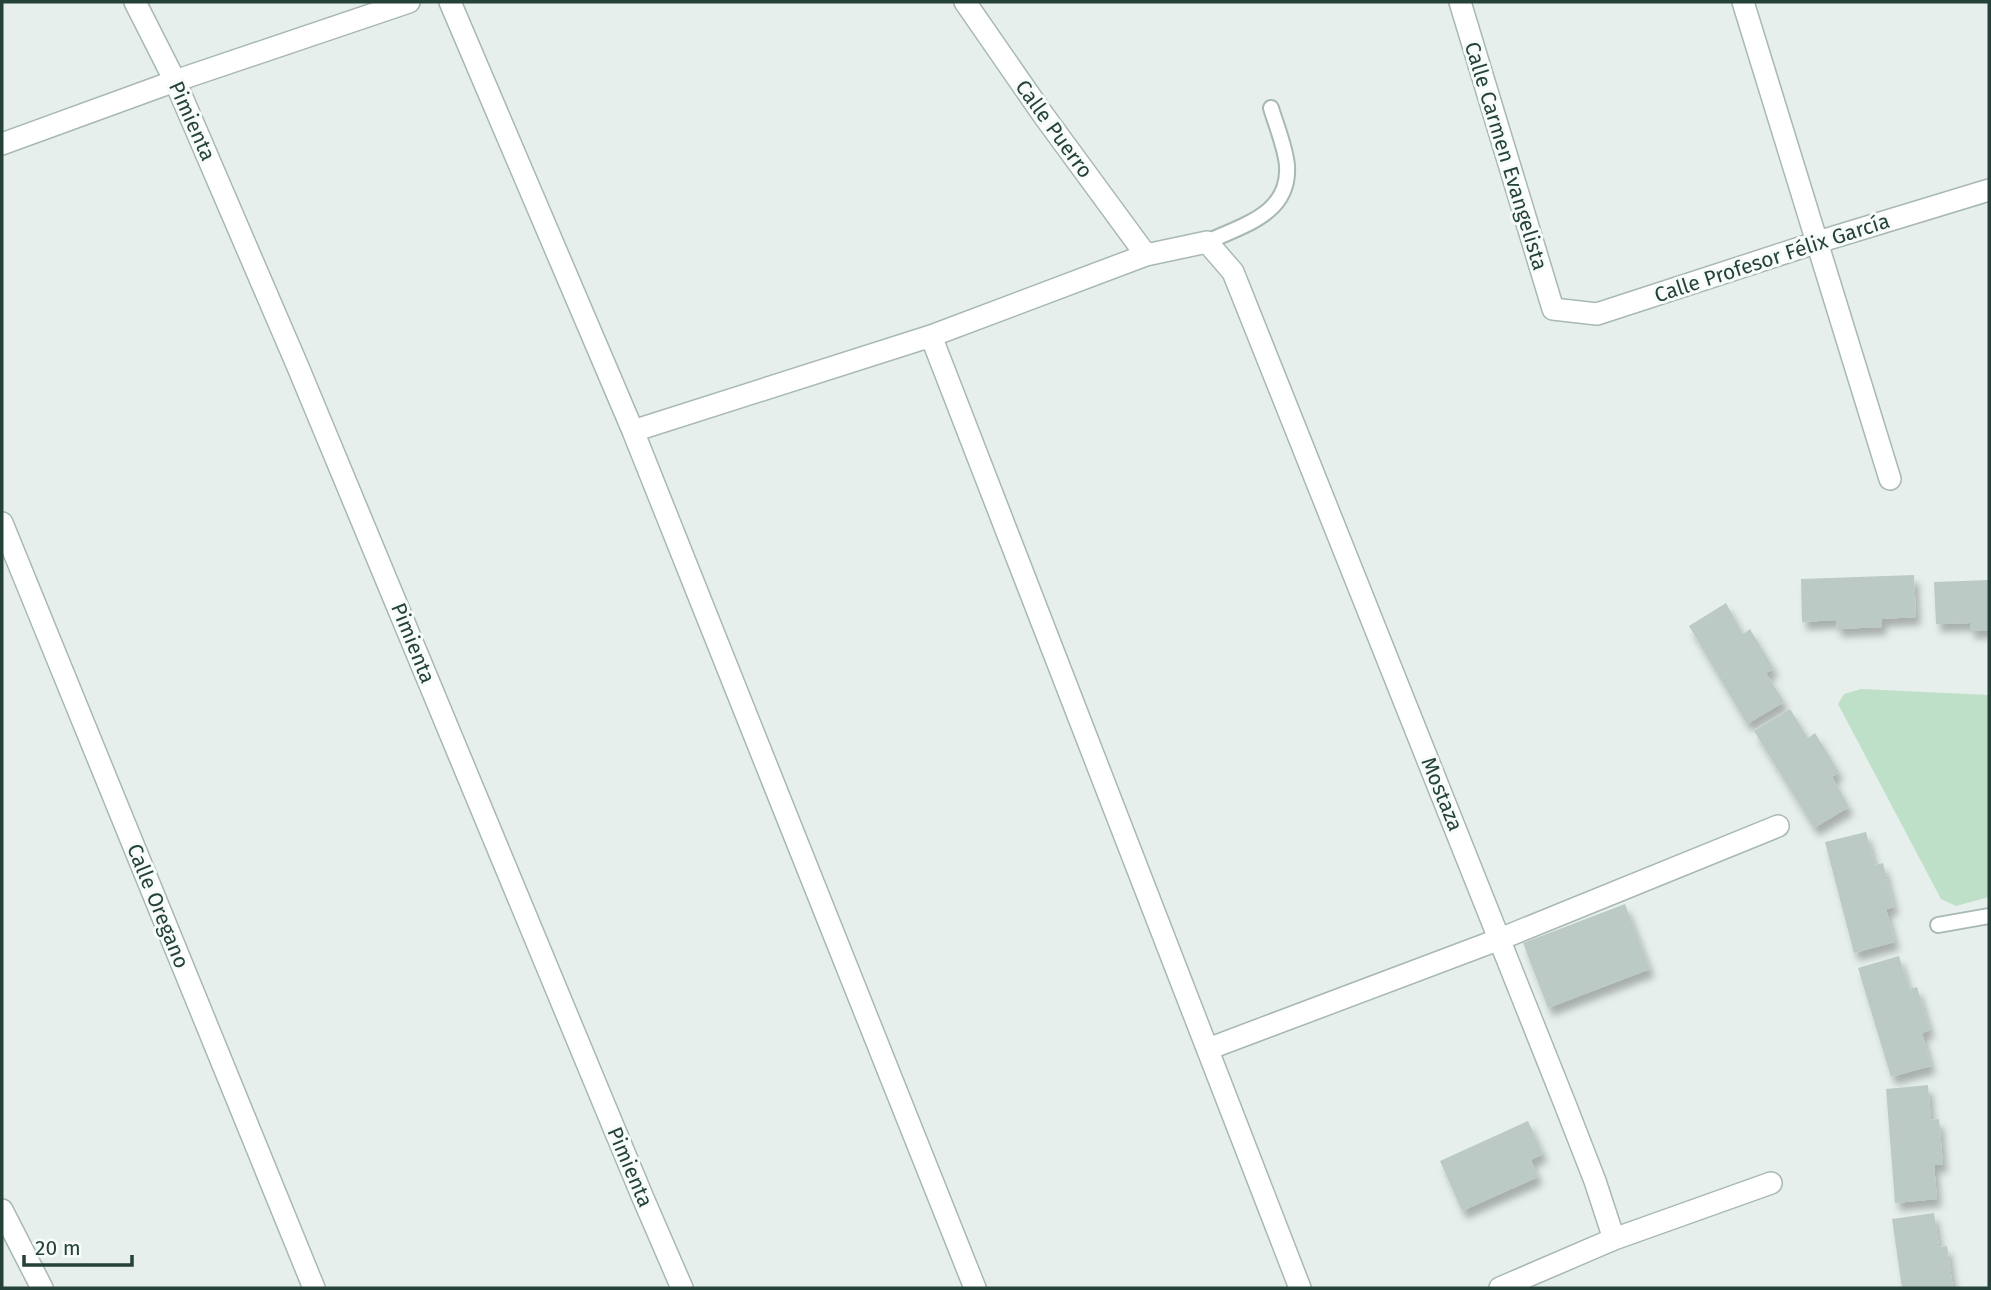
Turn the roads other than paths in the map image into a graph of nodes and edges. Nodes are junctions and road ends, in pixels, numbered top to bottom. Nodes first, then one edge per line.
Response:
1 (135, 2) edge
2 (410, 2) edge
3 (450, 2) edge
4 (965, 2) edge
5 (1460, 2) edge
6 (1744, 2) edge
7 (175, 81) junction
8 (1271, 108) dead end
9 (2, 144) edge
10 (1989, 190) edge
11 (1208, 242) junction
12 (1818, 243) junction
13 (1146, 255) junction
14 (1553, 310) joint
15 (932, 336) junction
16 (633, 431) junction
17 (1890, 480) dead end
18 (2, 523) edge
19 (1778, 826) dead end
20 (1989, 916) edge
21 (1938, 925) dead end
22 (1500, 939) junction
23 (1208, 1049) junction
24 (1771, 1183) dead end
25 (2, 1210) edge
26 (1614, 1239) junction
27 (42, 1288) edge
28 (314, 1288) edge
29 (682, 1288) edge
30 (975, 1288) edge
31 (1300, 1288) edge
32 (1500, 1288) edge

1 - 7 street, Pimienta
2 - 7 street
3 - 16 street
4 - 13 street, Calle Puerro
5 - 14 street, Calle Carmen Evangelista
6 - 12 street
7 - 9 street
7 - 29 street, Pimienta
8 - 11 lane
10 - 12 street, Calle Profesor Félix García
11 - 13 street
11 - 22 street, Mostaza
12 - 14 street, Calle Profesor Félix García
12 - 17 street
13 - 15 street
15 - 16 street
15 - 23 street
16 - 30 street
18 - 28 street, Calle Oregano
19 - 22 street
20 - 21 lane
22 - 23 street
22 - 26 street, Mostaza
23 - 31 street
24 - 26 street
25 - 27 street
26 - 32 street

